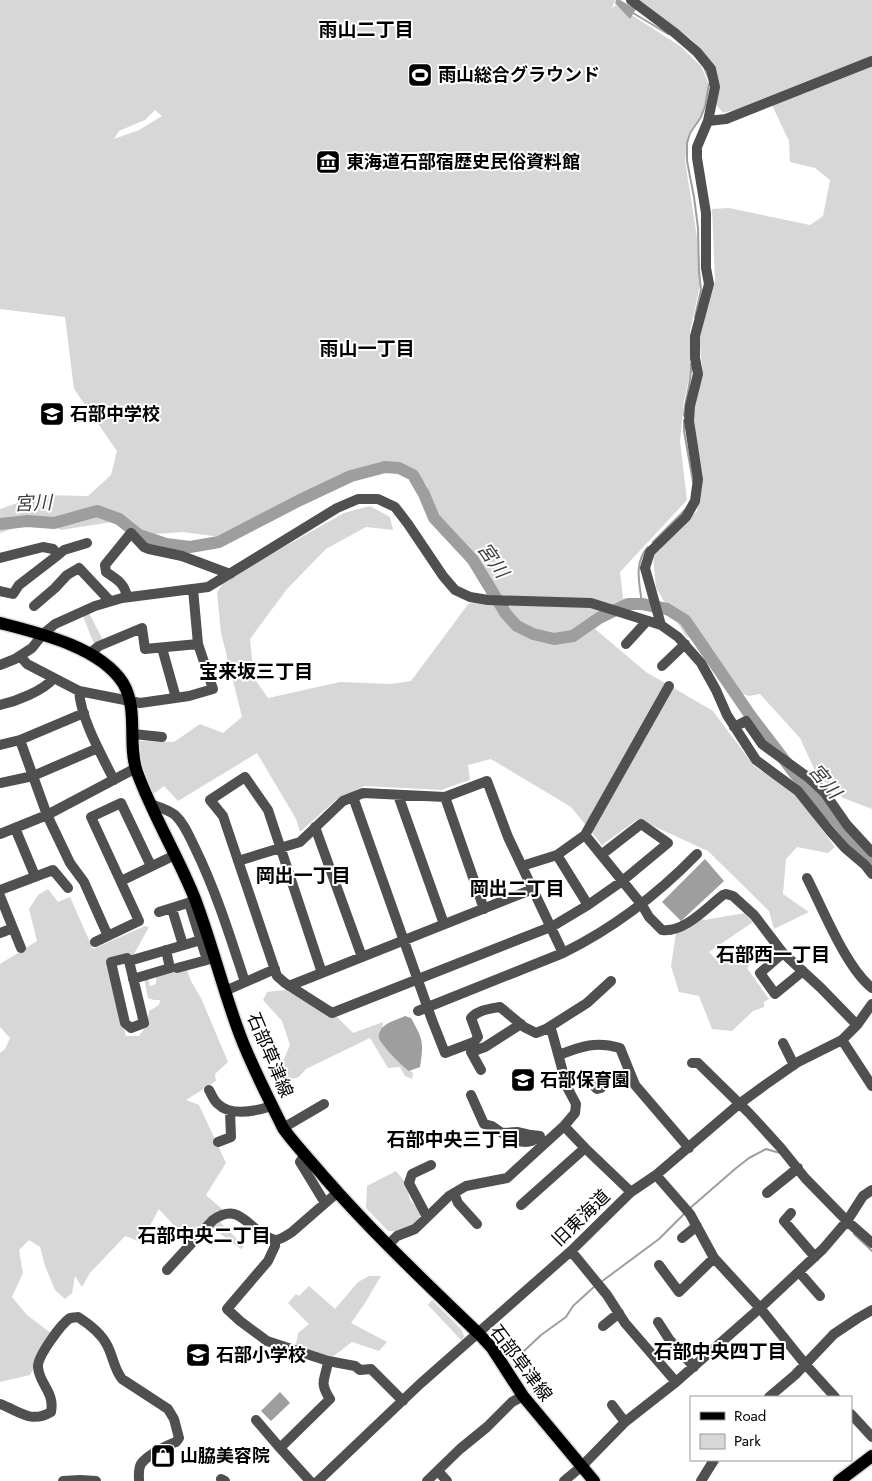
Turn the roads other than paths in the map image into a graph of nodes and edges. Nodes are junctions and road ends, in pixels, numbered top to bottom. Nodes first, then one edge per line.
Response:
1 (631, 0) edge
2 (872, 61) edge
3 (708, 121) junction
4 (87, 543) dead end
5 (58, 555) junction
6 (0, 558) edge
7 (230, 574) junction
8 (193, 589) junction
9 (0, 591) edge
10 (127, 597) junction
11 (110, 601) junction
12 (34, 606) dead end
13 (647, 621) junction
14 (0, 623) edge
15 (661, 625) junction
16 (43, 634) junction
17 (198, 644) junction
18 (626, 644) dead end
19 (684, 644) junction
20 (162, 648) junction
21 (89, 654) junction
22 (20, 656) junction
23 (0, 664) edge
24 (662, 666) dead end
25 (54, 678) junction
26 (669, 686) dead end
27 (79, 691) junction
28 (176, 698) junction
29 (130, 701) junction
30 (0, 705) edge
31 (84, 713) junction
32 (739, 725) junction
33 (133, 734) junction
34 (162, 737) dead end
35 (20, 740) junction
36 (0, 745) edge
37 (98, 748) junction
38 (136, 768) junction
39 (33, 776) junction
40 (114, 780) junction
41 (0, 783) edge
42 (398, 795) junction
43 (353, 797) junction
44 (445, 797) junction
45 (150, 804) junction
46 (46, 815) junction
47 (316, 827) junction
48 (15, 828) junction
49 (0, 834) edge
50 (585, 835) junction
51 (280, 848) junction
52 (872, 852) edge
53 (697, 854) dead end
54 (175, 855) junction
55 (601, 855) junction
56 (557, 856) junction
57 (238, 861) junction
58 (151, 866) junction
59 (522, 866) junction
60 (872, 874) edge
61 (35, 876) junction
62 (807, 878) dead end
63 (121, 881) junction
64 (622, 881) junction
65 (68, 888) dead end
66 (533, 889) junction
67 (0, 890) edge
68 (0, 896) edge
69 (192, 902) junction
70 (588, 905) junction
71 (642, 905) junction
72 (172, 909) junction
73 (484, 909) junction
74 (159, 912) dead end
75 (444, 924) junction
76 (551, 927) junction
77 (12, 928) junction
78 (0, 933) edge
79 (108, 936) junction
80 (205, 939) junction
81 (404, 940) junction
82 (95, 942) dead end
83 (183, 945) junction
84 (21, 948) dead end
85 (166, 950) junction
86 (783, 953) junction
87 (563, 954) junction
88 (362, 957) junction
89 (129, 961) junction
90 (176, 968) dead end
91 (275, 969) junction
92 (803, 971) junction
93 (322, 973) junction
94 (133, 979) junction
95 (418, 979) junction
96 (611, 981) dead end
97 (245, 982) junction
98 (289, 986) junction
99 (872, 988) edge
100 (136, 990) junction
101 (225, 991) junction
102 (119, 996) junction
103 (872, 1004) edge
104 (423, 1010) junction
105 (521, 1024) junction
106 (857, 1025) junction
107 (546, 1029) junction
108 (842, 1040) junction
109 (783, 1043) dead end
110 (559, 1055) junction
111 (692, 1063) dead end
112 (794, 1065) junction
113 (481, 1070) dead end
114 (565, 1079) junction
115 (872, 1086) edge
116 (601, 1088) dead end
117 (209, 1090) dead end
118 (472, 1095) dead end
119 (324, 1104) dead end
120 (739, 1104) junction
121 (272, 1106) junction
122 (230, 1111) junction
123 (564, 1126) junction
124 (283, 1128) junction
125 (540, 1136) junction
126 (508, 1137) dead end
127 (218, 1142) dead end
128 (585, 1148) junction
129 (689, 1148) junction
130 (306, 1155) junction
131 (431, 1165) dead end
132 (798, 1168) junction
133 (656, 1175) junction
134 (872, 1190) edge
135 (338, 1192) junction
136 (631, 1192) junction
137 (454, 1193) junction
138 (767, 1193) dead end
139 (325, 1203) junction
140 (520, 1205) dead end
141 (791, 1213) dead end
142 (427, 1217) junction
143 (847, 1221) junction
144 (477, 1224) dead end
145 (697, 1226) junction
146 (682, 1238) dead end
147 (275, 1240) junction
148 (872, 1243) edge
149 (388, 1245) junction
150 (571, 1251) junction
151 (815, 1257) junction
152 (714, 1258) junction
153 (659, 1265) dead end
154 (167, 1270) dead end
155 (799, 1272) junction
156 (820, 1296) dead end
157 (760, 1308) junction
158 (872, 1310) edge
159 (619, 1313) junction
160 (658, 1322) dead end
161 (603, 1326) dead end
162 (479, 1334) junction
163 (328, 1361) junction
164 (805, 1364) junction
165 (694, 1367) junction
166 (676, 1382) junction
167 (523, 1396) junction
168 (770, 1396) edge
169 (835, 1396) edge
170 (403, 1401) junction
171 (0, 1404) edge
172 (612, 1405) dead end
173 (852, 1415) edge
174 (256, 1420) dead end
175 (625, 1422) junction
176 (872, 1437) edge
177 (280, 1448) junction
178 (872, 1456) edge
179 (713, 1461) edge
180 (582, 1466) junction
181 (438, 1470) junction
182 (63, 1481) edge
183 (96, 1481) edge
184 (139, 1481) edge
185 (310, 1481) edge
186 (318, 1481) edge
187 (427, 1481) edge
188 (447, 1481) edge
189 (564, 1481) edge
190 (594, 1481) edge
191 (701, 1481) edge
192 (839, 1481) edge

1 - 3 street
2 - 3 street
3 - 15 street
4 - 5 street
5 - 6 street
5 - 9 street
7 - 8 street
7 - 10 street
7 - 13 street
8 - 10 street
8 - 17 street
10 - 11 street
11 - 12 street
11 - 16 street
13 - 15 street
13 - 18 street
14 - 16 main road, 石部草津線
15 - 19 street
16 - 21 main road, 石部草津線
16 - 22 street
17 - 20 street
17 - 28 street
19 - 24 street
19 - 32 street
20 - 21 street
20 - 28 street
21 - 29 main road, 石部草津線
22 - 23 street
22 - 25 street
25 - 27 street
25 - 30 street
26 - 50 street
27 - 29 street
27 - 31 street
28 - 29 street
29 - 33 main road, 石部草津線
31 - 35 street
31 - 37 street
32 - 52 street
32 - 60 street
33 - 34 street
33 - 38 main road, 石部草津線
35 - 36 street
35 - 39 street
37 - 39 street
37 - 40 street
38 - 40 street
38 - 45 main road, 石部草津線
39 - 41 street
39 - 46 street
40 - 46 street
42 - 43 street
42 - 44 street
42 - 75 street
43 - 47 street
43 - 81 street
44 - 59 street
44 - 73 street
45 - 54 main road, 石部草津線
45 - 97 street
46 - 48 street
46 - 79 street
47 - 51 street
47 - 88 street
48 - 49 street
48 - 61 street
50 - 55 street
50 - 56 street
51 - 57 street
51 - 57 street
51 - 93 street
53 - 71 street
54 - 58 street
54 - 69 main road, 石部草津線
55 - 64 street
55 - 64 street
56 - 59 street
56 - 70 street
57 - 91 street
58 - 63 street
58 - 63 street
59 - 66 street
61 - 65 street
61 - 67 street
62 - 99 street
63 - 79 street
64 - 70 street
64 - 71 street
66 - 73 street
66 - 76 street
68 - 77 street
69 - 72 street
69 - 80 main road, 石部草津線
70 - 76 street
71 - 86 street
71 - 87 street
72 - 74 street
72 - 83 street
73 - 75 street
75 - 81 street
76 - 87 street
76 - 95 street
77 - 78 street
77 - 84 street
79 - 82 street
80 - 83 street
80 - 90 street
80 - 101 main road, 石部草津線
81 - 88 street
81 - 95 street
83 - 85 street
85 - 89 street
85 - 94 street
86 - 92 street
86 - 92 street
87 - 104 street
88 - 93 street
89 - 94 street
89 - 102 street
91 - 97 street
91 - 98 street
92 - 106 street
93 - 98 street
94 - 100 street
95 - 98 street
95 - 104 street
96 - 107 street
97 - 101 street
100 - 102 street
100 - 102 street
101 - 121 main road, 石部草津線
103 - 106 street, 旧東海道
104 - 105 street
105 - 107 street
105 - 113 street
106 - 108 street, 旧東海道
107 - 110 street
108 - 112 street, 旧東海道
108 - 115 street
109 - 112 street
110 - 114 street
110 - 129 street
111 - 120 street
112 - 120 street, 旧東海道
114 - 116 street
114 - 123 street
117 - 122 street
118 - 125 street
119 - 124 street
120 - 129 street, 旧東海道
120 - 132 street
121 - 122 street
121 - 124 main road, 石部草津線
122 - 127 street
123 - 125 street
123 - 128 street
123 - 137 street
124 - 130 main road, 石部草津線
125 - 126 street
128 - 136 street
128 - 140 street
129 - 133 street, 旧東海道
130 - 135 main road, 石部草津線
130 - 139 street
131 - 142 street
132 - 138 street
132 - 143 street
133 - 136 street, 旧東海道
133 - 145 street
134 - 143 street
135 - 139 street
135 - 149 main road, 石部草津線
136 - 150 street, 旧東海道
137 - 142 street
137 - 144 street
139 - 147 street
141 - 151 street
142 - 149 street
143 - 148 street
143 - 151 street
145 - 146 street
145 - 152 street
147 - 154 street
147 - 163 street
149 - 162 main road, 石部草津線
150 - 159 street
150 - 162 street, 旧東海道
151 - 155 street
152 - 153 street
152 - 157 street
155 - 156 street
155 - 157 street
157 - 164 street
157 - 165 street
158 - 164 street
159 - 161 street
159 - 166 street
160 - 165 street
162 - 167 main road, 石部草津線
162 - 170 street, 旧東海道
163 - 170 street
163 - 177 street
164 - 168 street
164 - 169 street
165 - 166 street
166 - 175 street
167 - 180 main road, 石部草津線
167 - 181 street
170 - 186 street, 旧東海道
171 - 184 street
172 - 175 street
173 - 176 street
174 - 177 street
175 - 180 street
177 - 185 street
178 - 192 main road
179 - 191 street
180 - 189 street
180 - 190 main road, 石部草津線
181 - 187 street
181 - 188 street
182 - 183 street

